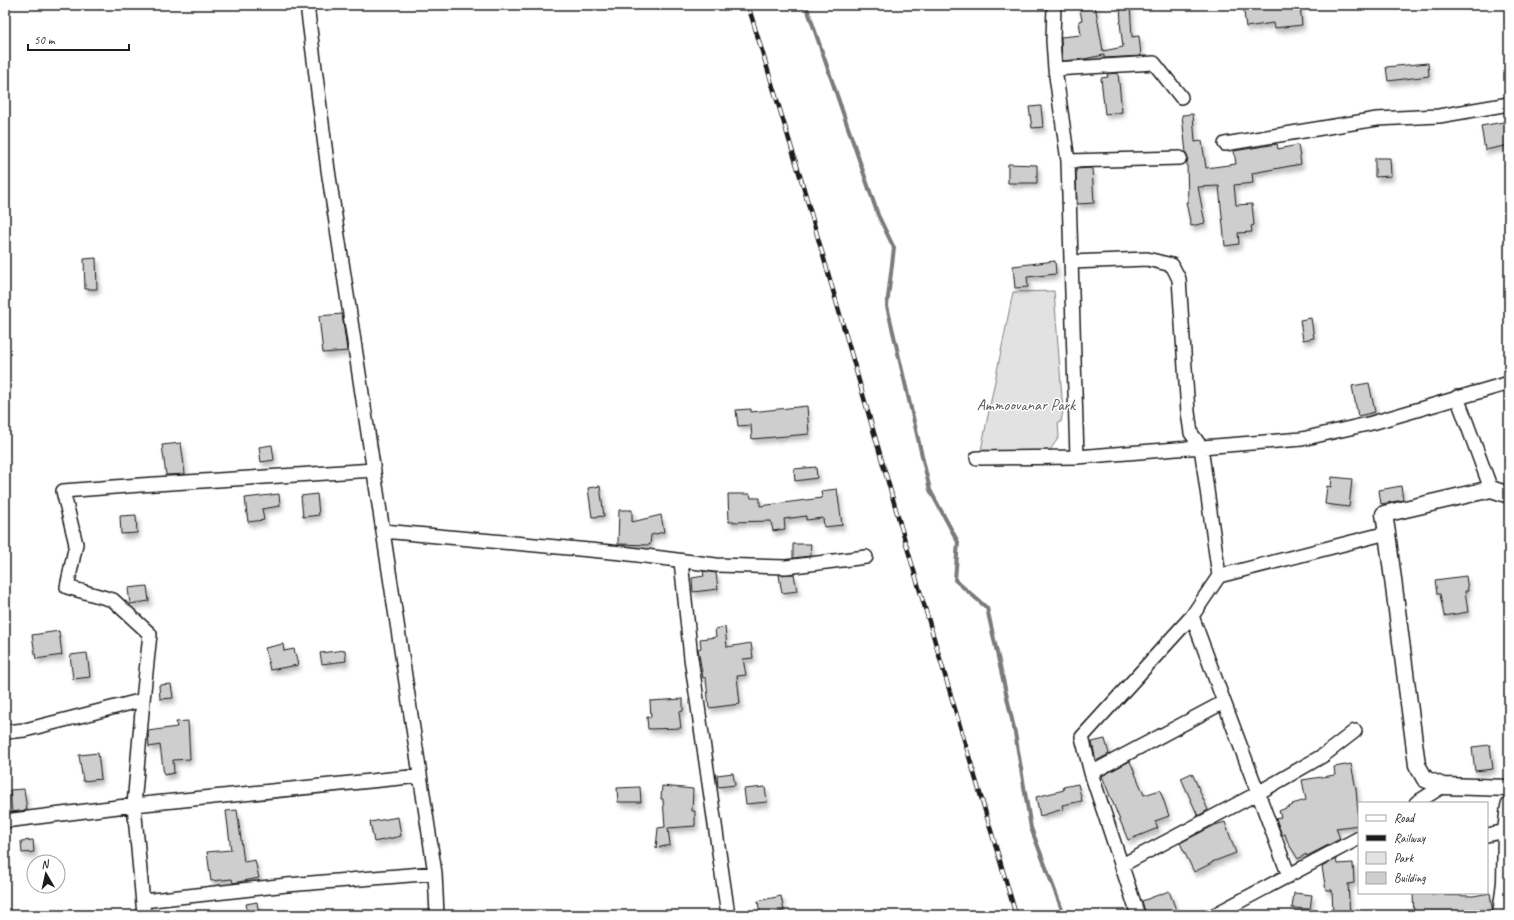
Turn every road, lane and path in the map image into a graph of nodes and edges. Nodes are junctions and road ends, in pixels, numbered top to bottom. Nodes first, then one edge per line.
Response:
1 (307, 5) edge
2 (1054, 5) edge
3 (1055, 69) junction
4 (1181, 96) dead end
5 (1509, 104) edge
6 (1225, 144) dead end
7 (1180, 158) dead end
8 (1068, 161) junction
9 (1071, 262) junction
10 (1509, 383) edge
11 (1457, 397) junction
12 (1201, 447) junction
13 (1077, 457) junction
14 (977, 458) dead end
15 (374, 470) junction
16 (1491, 490) junction
17 (1509, 495) edge
18 (383, 531) junction
19 (1387, 533) junction
20 (866, 557) dead end
21 (680, 561) junction
22 (1219, 576) junction
23 (1192, 616) junction
24 (143, 700) junction
25 (1224, 702) junction
26 (1355, 731) dead end
27 (5, 732) edge
28 (1091, 773) junction
29 (420, 776) junction
30 (1443, 786) junction
31 (1509, 788) edge
32 (1258, 793) junction
33 (1418, 802) edge
34 (134, 805) junction
35 (1509, 806) edge
36 (5, 822) edge
37 (1506, 831) junction
38 (1488, 835) edge
39 (1358, 839) edge
40 (1122, 865) junction
41 (435, 873) junction
42 (1289, 876) junction
43 (1507, 882) edge
44 (144, 901) junction
45 (144, 915) edge
46 (437, 915) edge
47 (728, 915) edge
48 (1138, 915) edge
49 (1214, 915) edge
50 (1501, 915) edge

1 - 15 street
2 - 3 street
3 - 4 street
3 - 8 street
5 - 6 street
7 - 8 street
8 - 9 street
9 - 12 street
9 - 13 street
10 - 11 street
11 - 12 street
11 - 16 street
12 - 13 street
12 - 22 street
13 - 14 street
15 - 18 street
15 - 24 street
16 - 17 street
16 - 19 street
18 - 21 street
18 - 29 street
19 - 22 street
19 - 30 street
20 - 21 street
21 - 47 street
22 - 23 street
23 - 25 street
23 - 28 street
24 - 27 street
24 - 34 street
25 - 28 street
25 - 32 street
26 - 32 street
28 - 40 street
29 - 34 street
29 - 41 street
30 - 31 street
30 - 33 street
32 - 40 street
32 - 42 street
34 - 36 street
34 - 44 street
35 - 37 street
37 - 38 street
37 - 43 street
39 - 42 street
40 - 48 street
41 - 44 street
41 - 46 street
42 - 49 street
43 - 50 street
44 - 45 street

